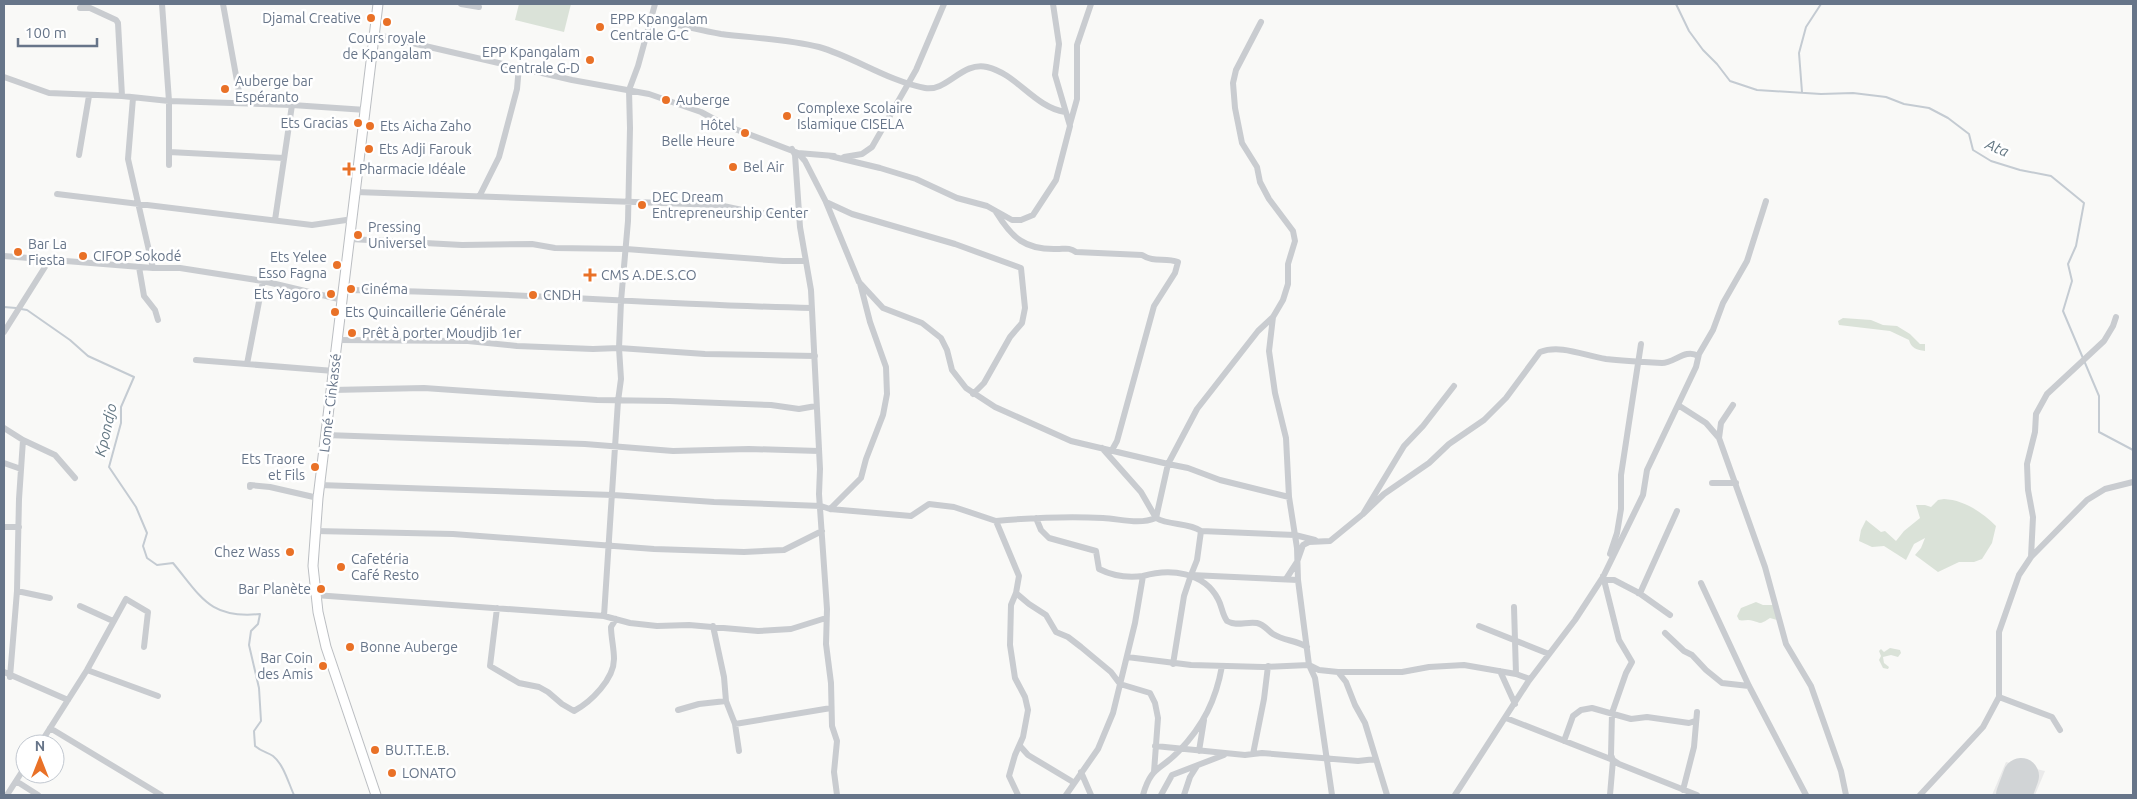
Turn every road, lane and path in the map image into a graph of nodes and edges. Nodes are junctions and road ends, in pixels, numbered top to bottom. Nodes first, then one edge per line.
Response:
1 (162, 4) edge
2 (223, 4) edge
3 (378, 4) edge
4 (461, 4) edge
5 (655, 4) edge
6 (944, 4) edge
7 (1053, 4) edge
8 (1091, 4) edge
9 (479, 7) dead end
10 (80, 8) dead end
11 (650, 20) junction
12 (1262, 22) dead end
13 (373, 34) junction
14 (519, 66) junction
15 (4, 77) edge
16 (908, 82) junction
17 (629, 90) junction
18 (89, 96) junction
19 (122, 96) junction
20 (133, 98) junction
21 (169, 101) junction
22 (241, 103) junction
23 (292, 105) junction
24 (366, 110) junction
25 (1065, 112) junction
26 (1070, 126) junction
27 (792, 149) junction
28 (169, 152) junction
29 (798, 153) junction
30 (79, 155) dead end
31 (830, 156) junction
32 (284, 158) junction
33 (169, 165) dead end
34 (356, 192) junction
35 (57, 194) dead end
36 (480, 195) junction
37 (628, 201) junction
38 (1766, 201) dead end
39 (826, 202) junction
40 (137, 203) junction
41 (996, 211) junction
42 (798, 212) junction
43 (353, 219) junction
44 (275, 220) junction
45 (350, 239) junction
46 (626, 249) junction
47 (4, 256) edge
48 (50, 259) junction
49 (806, 261) junction
50 (139, 267) junction
51 (153, 268) junction
52 (264, 281) junction
53 (859, 282) junction
54 (344, 290) junction
55 (343, 300) junction
56 (621, 301) junction
57 (812, 308) junction
58 (1272, 317) junction
59 (2116, 317) dead end
60 (158, 320) dead end
61 (4, 332) edge
62 (338, 340) junction
63 (1641, 344) dead end
64 (619, 348) junction
65 (815, 356) junction
66 (1698, 356) junction
67 (196, 360) dead end
68 (1639, 361) junction
69 (247, 364) junction
70 (334, 371) junction
71 (1454, 386) dead end
72 (332, 390) junction
73 (973, 394) junction
74 (618, 401) junction
75 (1678, 405) junction
76 (1733, 405) dead end
77 (816, 406) junction
78 (4, 428) edge
79 (326, 435) junction
80 (1719, 438) junction
81 (23, 440) junction
82 (616, 447) junction
83 (1102, 448) junction
84 (1112, 450) junction
85 (819, 451) junction
86 (4, 463) edge
87 (1168, 464) junction
88 (21, 469) junction
89 (75, 478) dead end
90 (2133, 482) edge
91 (1712, 483) dead end
92 (319, 484) junction
93 (1736, 484) junction
94 (250, 487) dead end
95 (613, 495) junction
96 (1289, 497) junction
97 (318, 498) junction
98 (820, 506) junction
99 (830, 509) junction
100 (1677, 511) dead end
101 (1363, 514) junction
102 (1036, 518) junction
103 (1156, 518) junction
104 (996, 521) junction
105 (4, 527) edge
106 (19, 527) junction
107 (822, 531) junction
108 (1200, 531) junction
109 (315, 532) junction
110 (1295, 535) junction
111 (1323, 542) junction
112 (610, 546) junction
113 (2031, 557) junction
114 (1297, 562) junction
115 (1191, 575) junction
116 (1143, 576) junction
117 (1603, 578) junction
118 (1286, 579) junction
119 (1298, 580) junction
120 (1701, 583) dead end
121 (17, 591) junction
122 (1016, 593) junction
123 (1638, 593) junction
124 (315, 595) junction
125 (50, 598) dead end
126 (80, 606) dead end
127 (1514, 607) dead end
128 (497, 608) junction
129 (1670, 615) dead end
130 (604, 616) junction
131 (826, 618) junction
132 (616, 619) junction
133 (113, 621) junction
134 (713, 626) junction
135 (1479, 626) dead end
136 (1666, 633) dead end
137 (1515, 640) junction
138 (144, 647) dead end
139 (1307, 647) junction
140 (1549, 654) junction
141 (1127, 657) junction
142 (1173, 664) junction
143 (1222, 666) junction
144 (1268, 666) junction
145 (1309, 666) junction
146 (87, 670) junction
147 (1500, 671) junction
148 (1338, 672) junction
149 (7, 674) edge
150 (1516, 674) junction
151 (1530, 679) junction
152 (1120, 684) junction
153 (1749, 686) junction
154 (158, 696) dead end
155 (1999, 697) junction
156 (68, 700) junction
157 (726, 702) junction
158 (1515, 704) junction
159 (831, 708) junction
160 (678, 710) dead end
161 (1697, 712) dead end
162 (1612, 714) junction
163 (1506, 718) junction
164 (1204, 720) junction
165 (1696, 721) junction
166 (735, 724) junction
167 (50, 728) junction
168 (2060, 730) dead end
169 (46, 734) edge
170 (1564, 741) junction
171 (1020, 746) junction
172 (1155, 746) junction
173 (1181, 750) junction
174 (1199, 751) junction
175 (738, 752) dead end
176 (1228, 754) junction
177 (1253, 754) junction
178 (1327, 759) junction
179 (1376, 759) junction
180 (1613, 760) junction
181 (1197, 766) junction
182 (1081, 772) junction
183 (1154, 772) junction
184 (1073, 782) junction
185 (15, 783) edge
186 (21, 784) edge
187 (1683, 790) junction
188 (7, 795) edge
189 (38, 795) edge
190 (161, 795) edge
191 (376, 795) edge
192 (837, 795) edge
193 (1018, 795) edge
194 (1066, 795) edge
195 (1091, 795) edge
196 (1143, 795) edge
197 (1161, 795) edge
198 (1184, 795) edge
199 (1332, 795) edge
200 (1387, 795) edge
201 (1455, 795) edge
202 (1610, 795) edge
203 (1697, 795) edge
204 (1806, 795) edge
205 (1846, 795) edge
206 (1920, 795) edge

1 - 21 street
2 - 22 street
3 - 13 highway, Lomé - Cinkassé
4 - 9 street
5 - 11 street
6 - 16 street
7 - 25 street
8 - 26 street
10 - 19 street
11 - 16 street
11 - 17 street
12 - 58 street
13 - 14 street
13 - 24 highway, Lomé - Cinkassé
14 - 17 street
14 - 36 street
15 - 18 street
16 - 25 street
16 - 31 street
17 - 27 street
17 - 37 street
18 - 19 street
18 - 30 street
19 - 20 street
20 - 21 street
20 - 40 street
21 - 22 street
21 - 28 street
22 - 23 street
23 - 24 street
23 - 32 street
24 - 34 highway, Lomé - Cinkassé
25 - 26 street
26 - 41 street
27 - 29 street
27 - 42 street
28 - 32 street
28 - 33 street
29 - 31 street
29 - 39 street
31 - 41 street
32 - 44 street
34 - 36 street
34 - 43 highway, Lomé - Cinkassé
35 - 40 street
36 - 37 street
37 - 42 street
37 - 46 street
38 - 66 street
39 - 53 street
39 - 73 street
40 - 44 street
40 - 51 street
41 - 84 street
42 - 49 street
43 - 44 street
43 - 45 highway, Lomé - Cinkassé
45 - 46 street
45 - 54 highway, Lomé - Cinkassé
46 - 49 street
46 - 56 street
47 - 48 street
48 - 50 street
48 - 61 street
49 - 57 street
50 - 51 street
50 - 60 street
51 - 52 street
52 - 55 street
52 - 69 street
53 - 73 street
53 - 99 street
54 - 55 highway, Lomé - Cinkassé
54 - 56 street
55 - 62 highway, Lomé - Cinkassé
56 - 57 street
56 - 64 street
57 - 65 street
58 - 87 street
58 - 96 street
59 - 113 street
62 - 64 street
62 - 70 highway, Lomé - Cinkassé
63 - 68 street
64 - 65 street
64 - 74 street
65 - 77 street
66 - 68 street
66 - 75 street
67 - 69 street
68 - 101 street
68 - 117 street
69 - 70 street
70 - 72 highway, Lomé - Cinkassé
71 - 101 street
72 - 74 street
72 - 79 highway, Lomé - Cinkassé
73 - 83 street
74 - 77 street
74 - 82 street
75 - 80 street
75 - 117 street
76 - 80 street
77 - 85 street
78 - 81 street
79 - 82 street
79 - 92 highway, Lomé - Cinkassé
80 - 93 street
81 - 88 street
81 - 89 street
82 - 85 street
82 - 95 street
83 - 84 street
83 - 103 street
84 - 87 street
85 - 98 street
86 - 88 street
87 - 96 street
87 - 103 street
88 - 106 street
90 - 113 street
91 - 93 street
92 - 95 street
92 - 97 highway, Lomé - Cinkassé
93 - 205 street
94 - 97 street
95 - 98 street
95 - 112 street
96 - 110 street
97 - 109 highway, Lomé - Cinkassé
98 - 99 street
98 - 107 street
99 - 104 street
100 - 123 street
101 - 111 street
102 - 103 street
102 - 104 street
102 - 116 street
103 - 108 street
104 - 122 street
105 - 106 street
106 - 121 street
107 - 112 street
107 - 131 street
108 - 110 street
108 - 115 street
109 - 112 street
109 - 124 highway, Lomé - Cinkassé
110 - 111 street
110 - 114 street
111 - 114 street
112 - 130 street
113 - 155 street
114 - 118 street
114 - 119 street
115 - 116 street
115 - 118 street
115 - 139 street
115 - 142 street
116 - 141 street
117 - 123 street
117 - 140 street
117 - 162 street
118 - 119 street
119 - 139 street
120 - 153 street
121 - 125 street
121 - 149 street
122 - 152 street
122 - 171 street
123 - 129 street
124 - 128 street
124 - 191 highway, Lomé - Cinkassé
126 - 133 street
127 - 137 street
128 - 130 street
128 - 132 street
130 - 132 street
131 - 134 street
131 - 159 street
132 - 134 street
133 - 138 street
133 - 146 street
134 - 157 street
135 - 137 street
136 - 153 street
137 - 140 street
137 - 150 street
139 - 145 street
140 - 151 street
141 - 142 street
141 - 152 street
142 - 143 street
143 - 144 street
143 - 164 street
144 - 145 street
144 - 177 street
145 - 148 street
145 - 178 street
146 - 154 street
146 - 156 street
147 - 148 street
147 - 150 street
147 - 158 street
148 - 179 street
149 - 156 street
150 - 151 street
151 - 158 street
152 - 172 street
152 - 182 street
153 - 204 street
155 - 168 street
155 - 206 street
156 - 167 street
157 - 160 street
157 - 166 street
158 - 163 street
159 - 166 street
159 - 192 street
161 - 165 street
162 - 165 street
162 - 170 street
162 - 180 street
163 - 170 street
163 - 201 street
164 - 173 street
164 - 174 street
165 - 187 street
166 - 175 street
167 - 169 street
167 - 190 street
170 - 180 street
171 - 184 street
171 - 193 street
172 - 173 street
172 - 183 street
173 - 174 street
173 - 183 street
174 - 176 street
176 - 177 street
176 - 181 street
177 - 178 street
178 - 179 street
178 - 199 street
179 - 200 street
180 - 187 street
180 - 202 street
181 - 197 street
181 - 198 street
182 - 184 street
182 - 195 street
183 - 196 street
184 - 194 street
185 - 188 street
186 - 189 street
187 - 203 street

